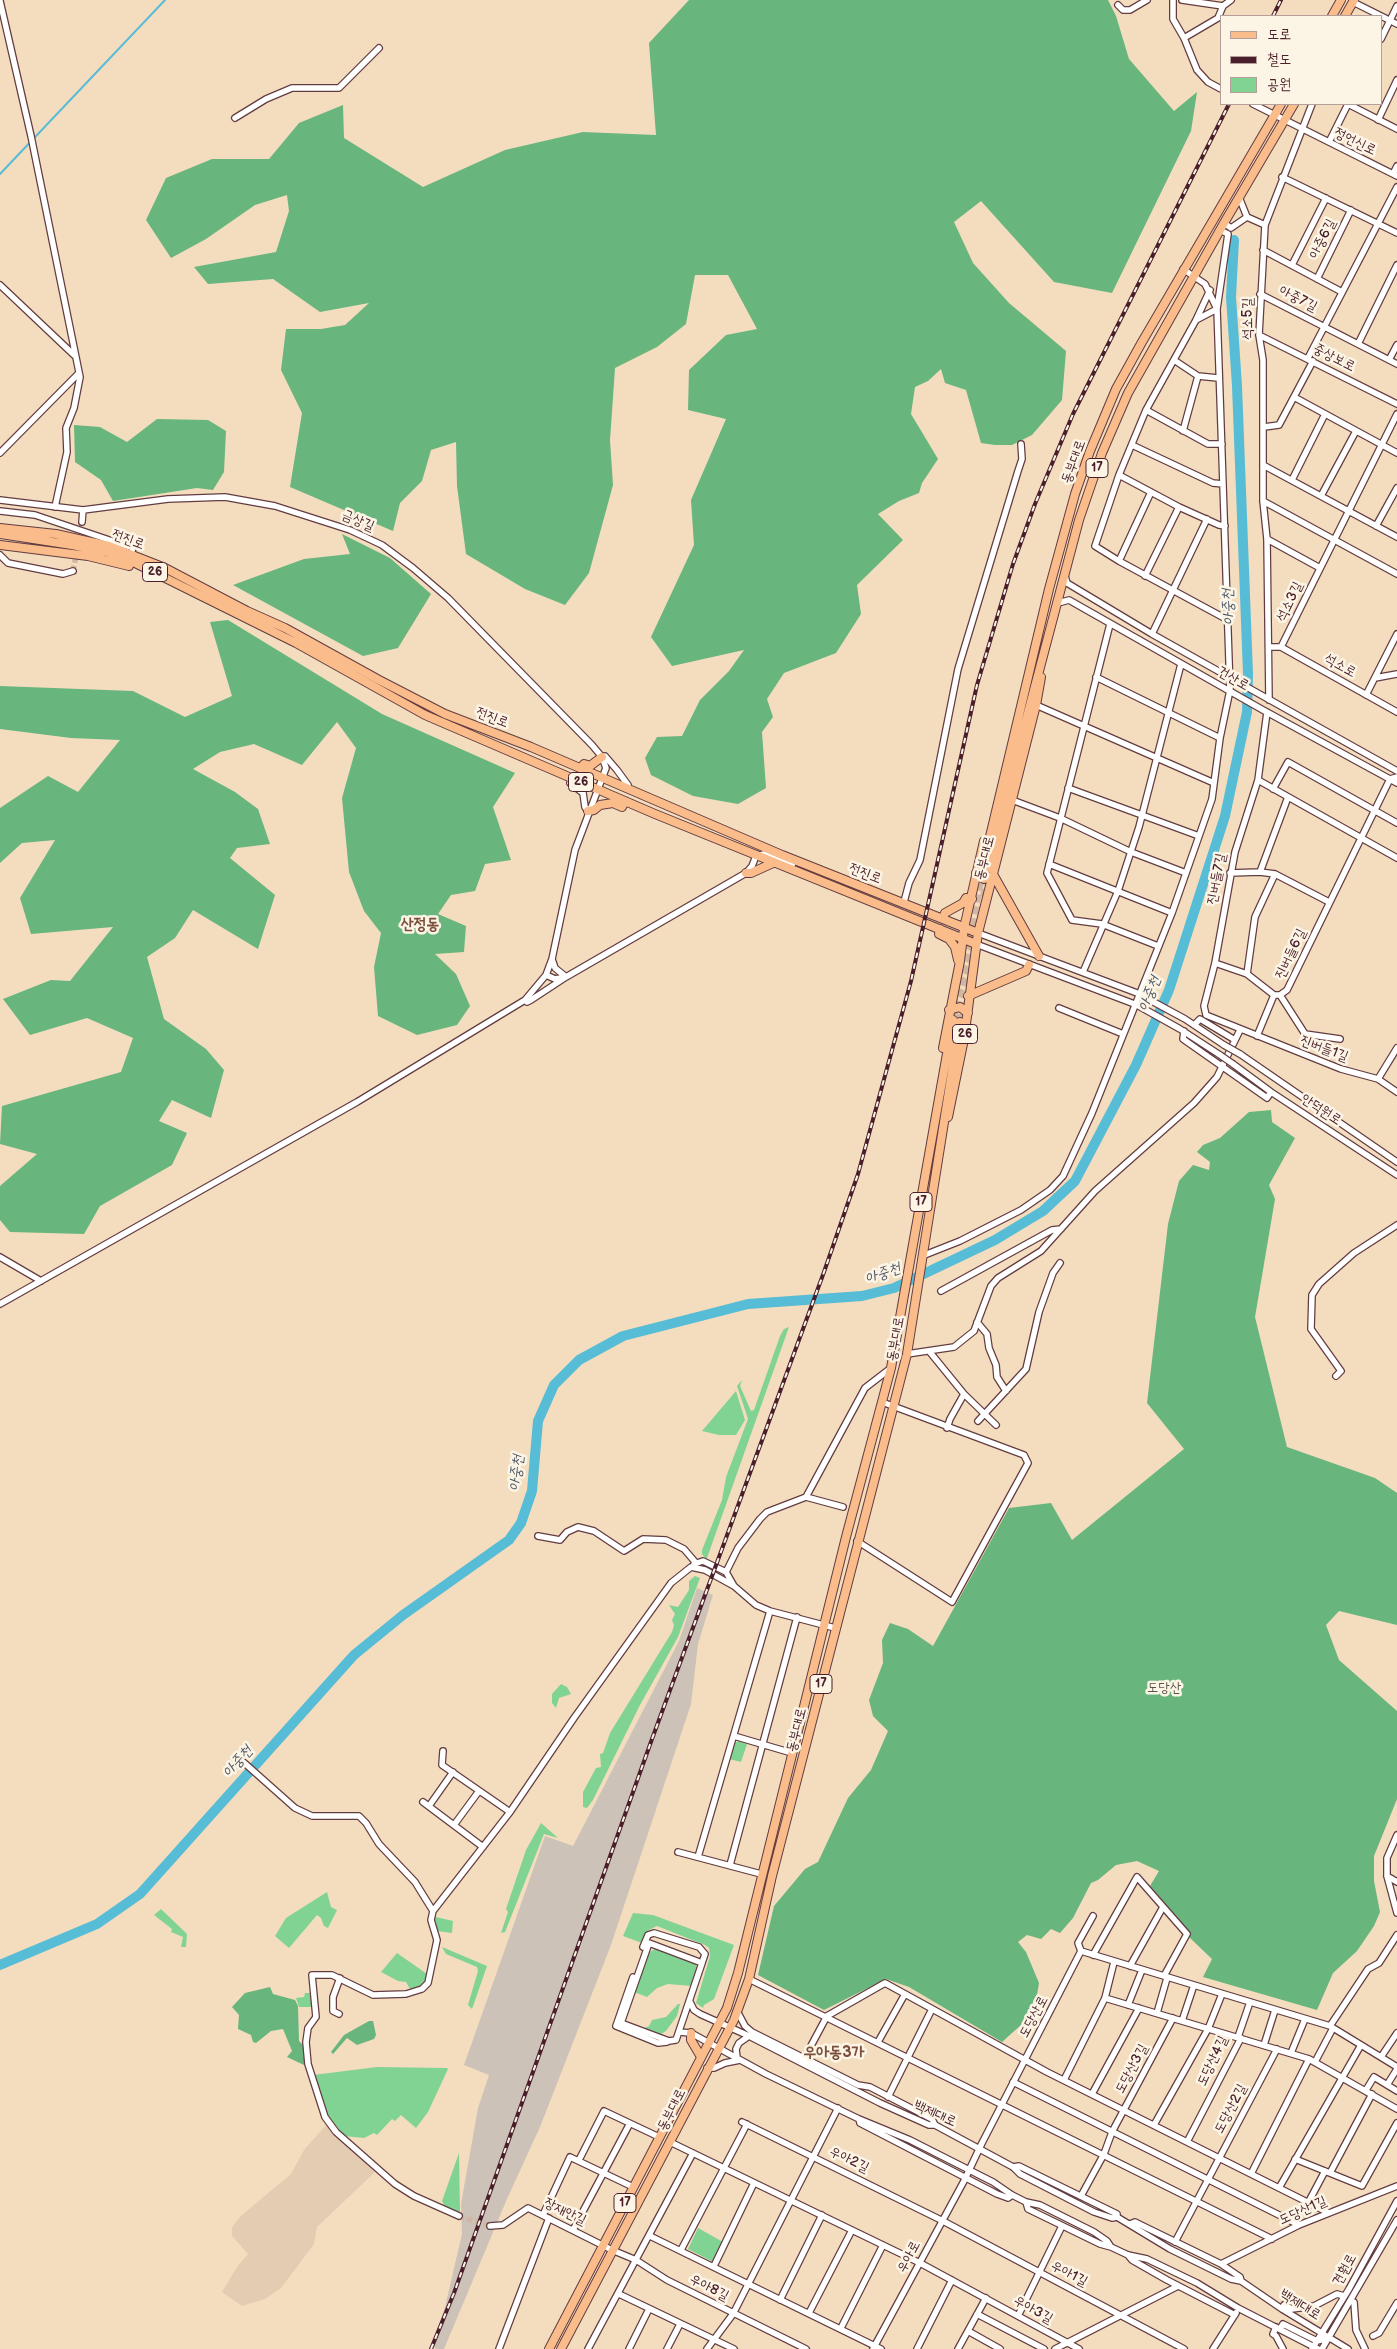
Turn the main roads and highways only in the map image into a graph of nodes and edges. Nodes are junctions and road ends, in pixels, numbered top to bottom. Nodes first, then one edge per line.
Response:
1 (1341, 0) edge
2 (1353, 1) edge
3 (1333, 15) edge
4 (1346, 15) edge
5 (1280, 105) edge
6 (1293, 105) edge
7 (0, 528) edge
8 (0, 534) edge
9 (0, 545) edge
10 (131, 558) junction
11 (1041, 620) junction
12 (1040, 671) junction
13 (602, 757) road end
14 (580, 768) junction
15 (625, 801) junction
16 (588, 811) road end
17 (773, 863) junction
18 (746, 873) road end
19 (976, 873) junction
20 (994, 876) junction
21 (972, 899) junction
22 (943, 918) junction
23 (964, 928) junction
24 (940, 929) junction
25 (978, 933) junction
26 (964, 939) junction
27 (976, 944) junction
28 (1039, 956) road end
29 (960, 961) junction
30 (1029, 965) road end
31 (968, 996) junction
32 (949, 1010) junction
33 (968, 1013) junction
34 (943, 1133) junction
35 (932, 1136) junction
36 (691, 2033) road end
37 (701, 2057) junction
38 (548, 2349) edge
39 (560, 2349) edge

1 - 3 main road
2 - 4 main road
5 - 11 main road, 동부대로 / 17
6 - 12 main road, 동부대로 / 17
7 - 10 main road, 전진로 / 26
8 - 10 main road, 전진로 / 26
9 - 10 main road, 26
10 - 14 main road, 전진로 / 26
10 - 15 main road, 전진로 / 26
11 - 12 main road, 동부대로 / 17
11 - 19 main road
12 - 20 main road, 동부대로
13 - 14 main road
14 - 22 main road, 전진로 / 26
15 - 16 main road
15 - 17 main road, 전진로 / 26
17 - 18 main road
17 - 24 main road, 전진로 / 26
19 - 20 main road
19 - 21 main road
20 - 25 main road, 동부대로
20 - 28 main road
21 - 22 main road
21 - 23 main road
22 - 23 main road, 전진로 / 26
23 - 25 main road, 전진로 / 26
23 - 26 main road
24 - 26 main road, 전진로
24 - 29 main road, 26
25 - 27 main road, 26
26 - 27 main road, 전진로
26 - 29 main road
27 - 31 main road, 26
29 - 32 main road, 26
30 - 31 main road
31 - 33 main road, 26
32 - 33 main road
32 - 35 main road, 26
33 - 34 main road, 26
34 - 35 main road, 동부대로 / 17
34 - 39 main road, 동부대로 / 17
35 - 37 main road, 동부대로 / 17
36 - 37 main road
37 - 38 main road, 동부대로 / 17

